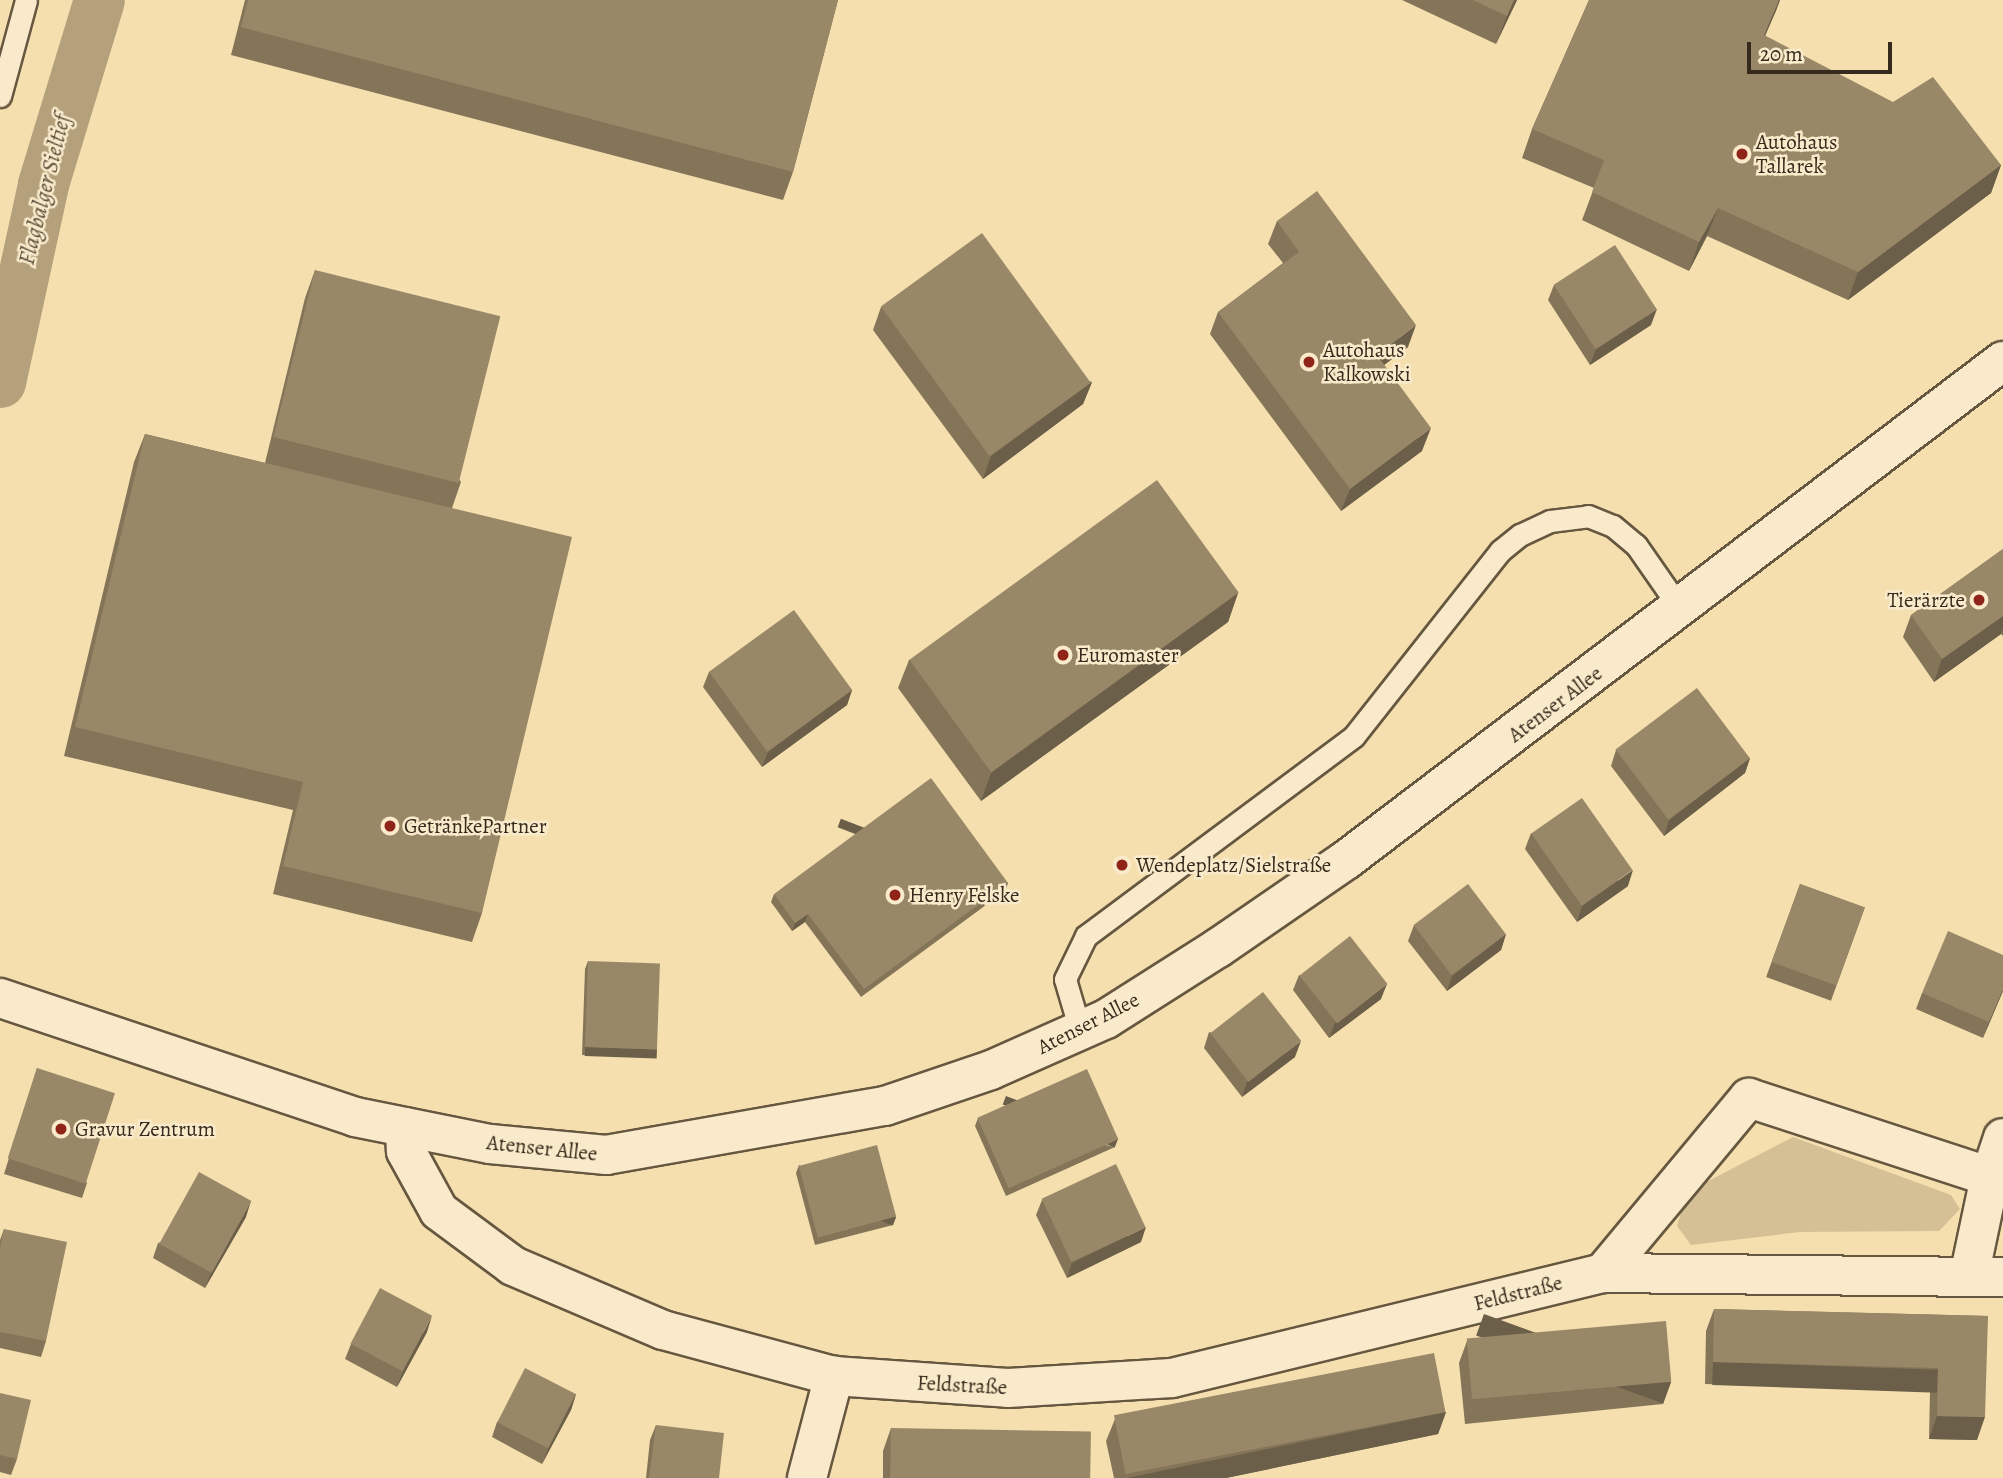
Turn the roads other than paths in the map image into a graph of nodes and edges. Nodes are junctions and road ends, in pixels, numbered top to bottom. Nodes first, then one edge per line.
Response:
1 (26, 0) edge
2 (0, 96) edge
3 (2003, 361) edge
4 (1680, 608) junction
5 (0, 998) edge
6 (1080, 1030) junction
7 (405, 1127) junction
8 (2003, 1138) edge
9 (1990, 1177) junction
10 (1603, 1273) junction
11 (1987, 1274) edge
12 (834, 1376) junction
13 (807, 1478) edge

1 - 2 lane
3 - 4 street, Atenser Allee
4 - 6 street, Atenser Allee
4 - 6 lane
5 - 7 street, Atenser Allee
6 - 7 street, Atenser Allee
7 - 12 street, Feldstraße
8 - 9 street, Feldstraße
9 - 10 street
9 - 11 street, Feldstraße
10 - 11 street, Feldstraße
10 - 12 street, Feldstraße
12 - 13 street

